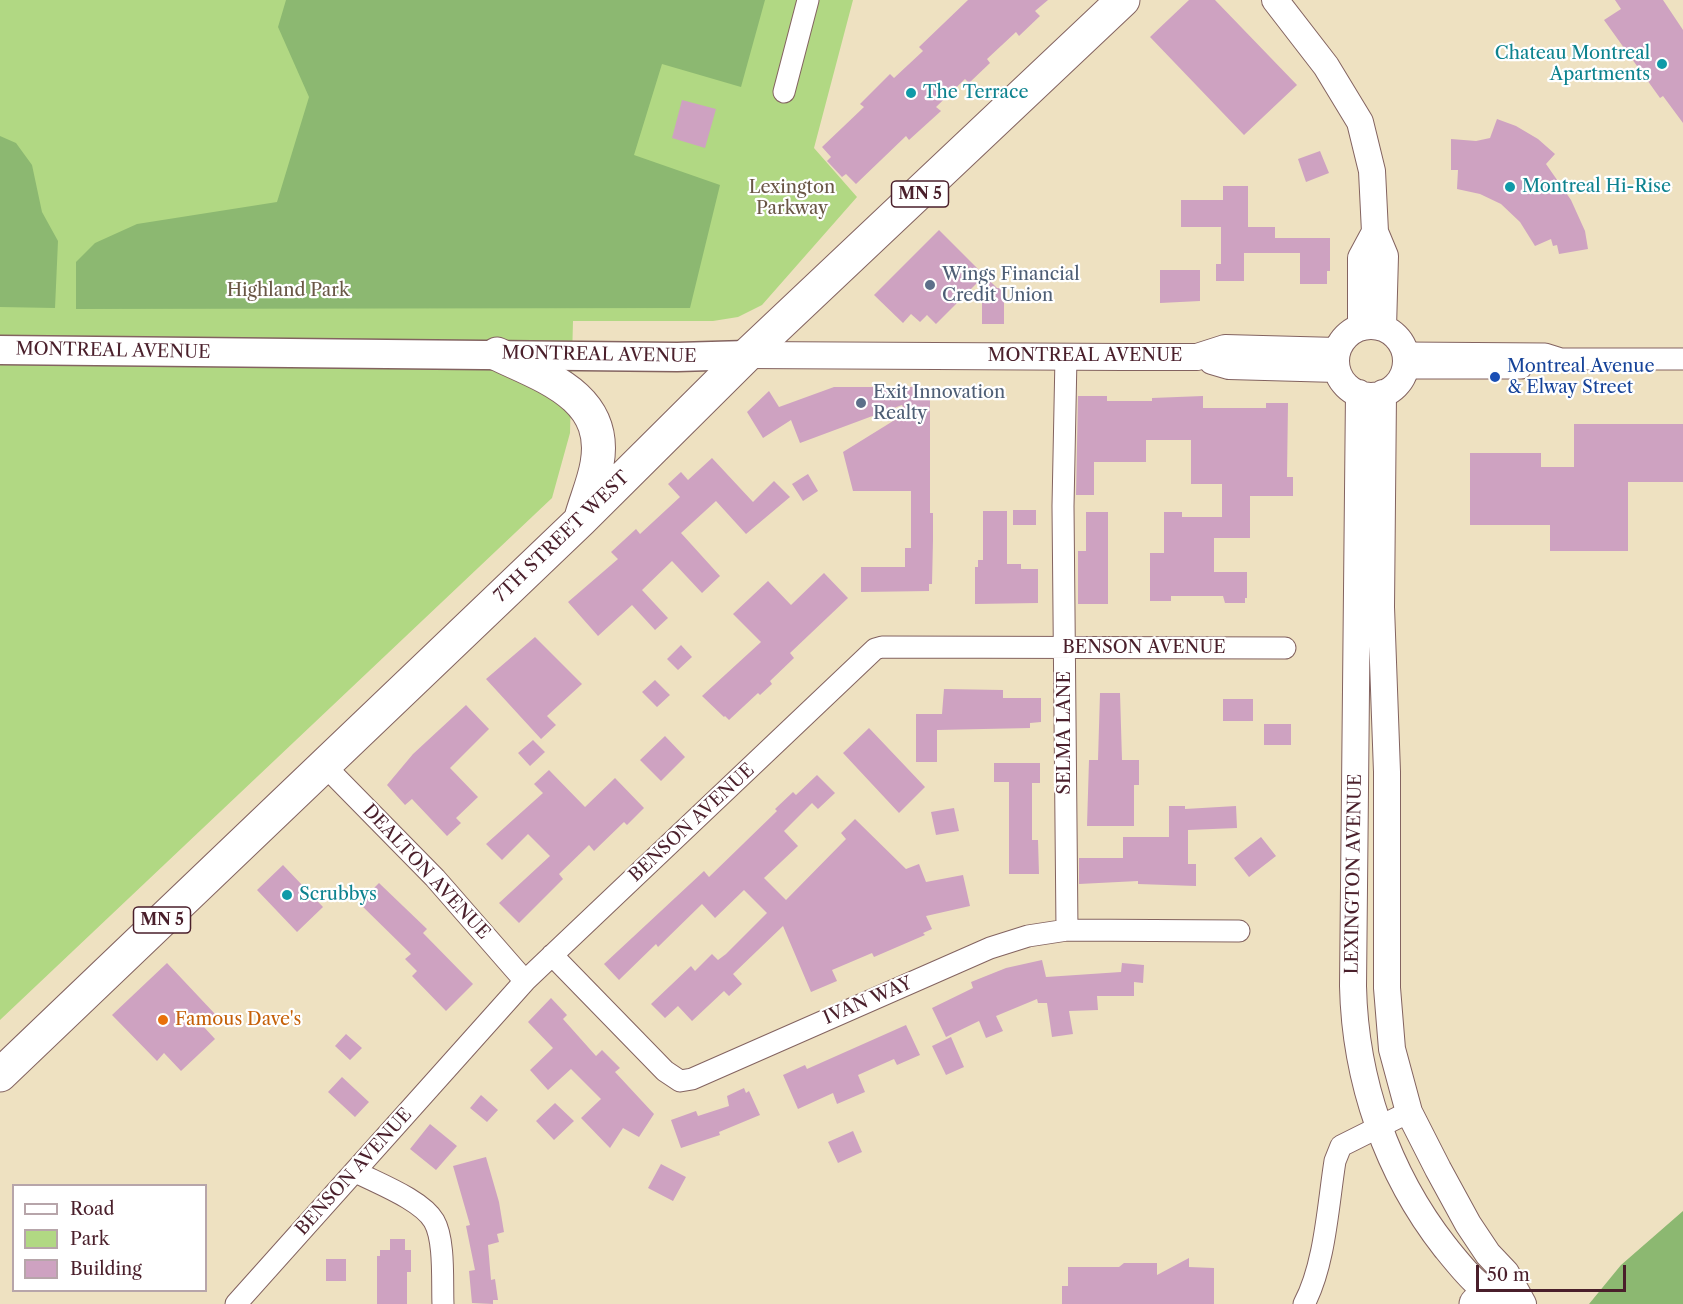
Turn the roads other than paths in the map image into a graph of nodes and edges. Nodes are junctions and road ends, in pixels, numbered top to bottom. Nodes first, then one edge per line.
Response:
1 (808, 0) edge
2 (1124, 0) edge
3 (1275, 0) edge
4 (784, 92) dead end
5 (1372, 328) junction
6 (0, 350) edge
7 (497, 354) junction
8 (747, 355) junction
9 (1066, 357) junction
10 (1683, 359) edge
11 (1337, 360) junction
12 (1405, 361) junction
13 (1371, 393) junction
14 (581, 520) junction
15 (1064, 647) junction
16 (1285, 648) dead end
17 (324, 765) junction
18 (1067, 930) junction
19 (1239, 931) dead end
20 (552, 955) junction
21 (525, 981) junction
22 (0, 1075) edge
23 (1409, 1112) junction
24 (1378, 1125) junction
25 (356, 1172) junction
26 (1491, 1300) edge
27 (236, 1304) edge
28 (444, 1304) edge
29 (1304, 1304) edge
30 (1523, 1304) edge

1 - 4 street
2 - 8 main road, 7TH STREET WEST / MN 5
3 - 5 street
5 - 11 street
5 - 12 street
6 - 7 main road, MONTREAL AVENUE
7 - 8 main road, MONTREAL AVENUE
7 - 14 main road
8 - 9 street, MONTREAL AVENUE
8 - 14 main road, 7TH STREET WEST / MN 5
9 - 11 street, MONTREAL AVENUE
9 - 15 street, SELMA LANE
10 - 12 street
11 - 13 street
12 - 13 street
13 - 23 street, LEXINGTON AVENUE
13 - 24 street, LEXINGTON AVENUE
14 - 17 main road, 7TH STREET WEST / MN 5
15 - 16 street, BENSON AVENUE
15 - 18 street, SELMA LANE
15 - 20 street, BENSON AVENUE
17 - 21 street, DEALTON AVENUE
17 - 22 main road, 7TH STREET WEST / MN 5
18 - 19 street, IVAN WAY
18 - 20 street, IVAN WAY
20 - 21 street, BENSON AVENUE
21 - 25 street, BENSON AVENUE
23 - 24 street
23 - 30 street, LEXINGTON AVENUE
24 - 26 street, LEXINGTON AVENUE
24 - 29 street
25 - 27 street, BENSON AVENUE
25 - 28 street

